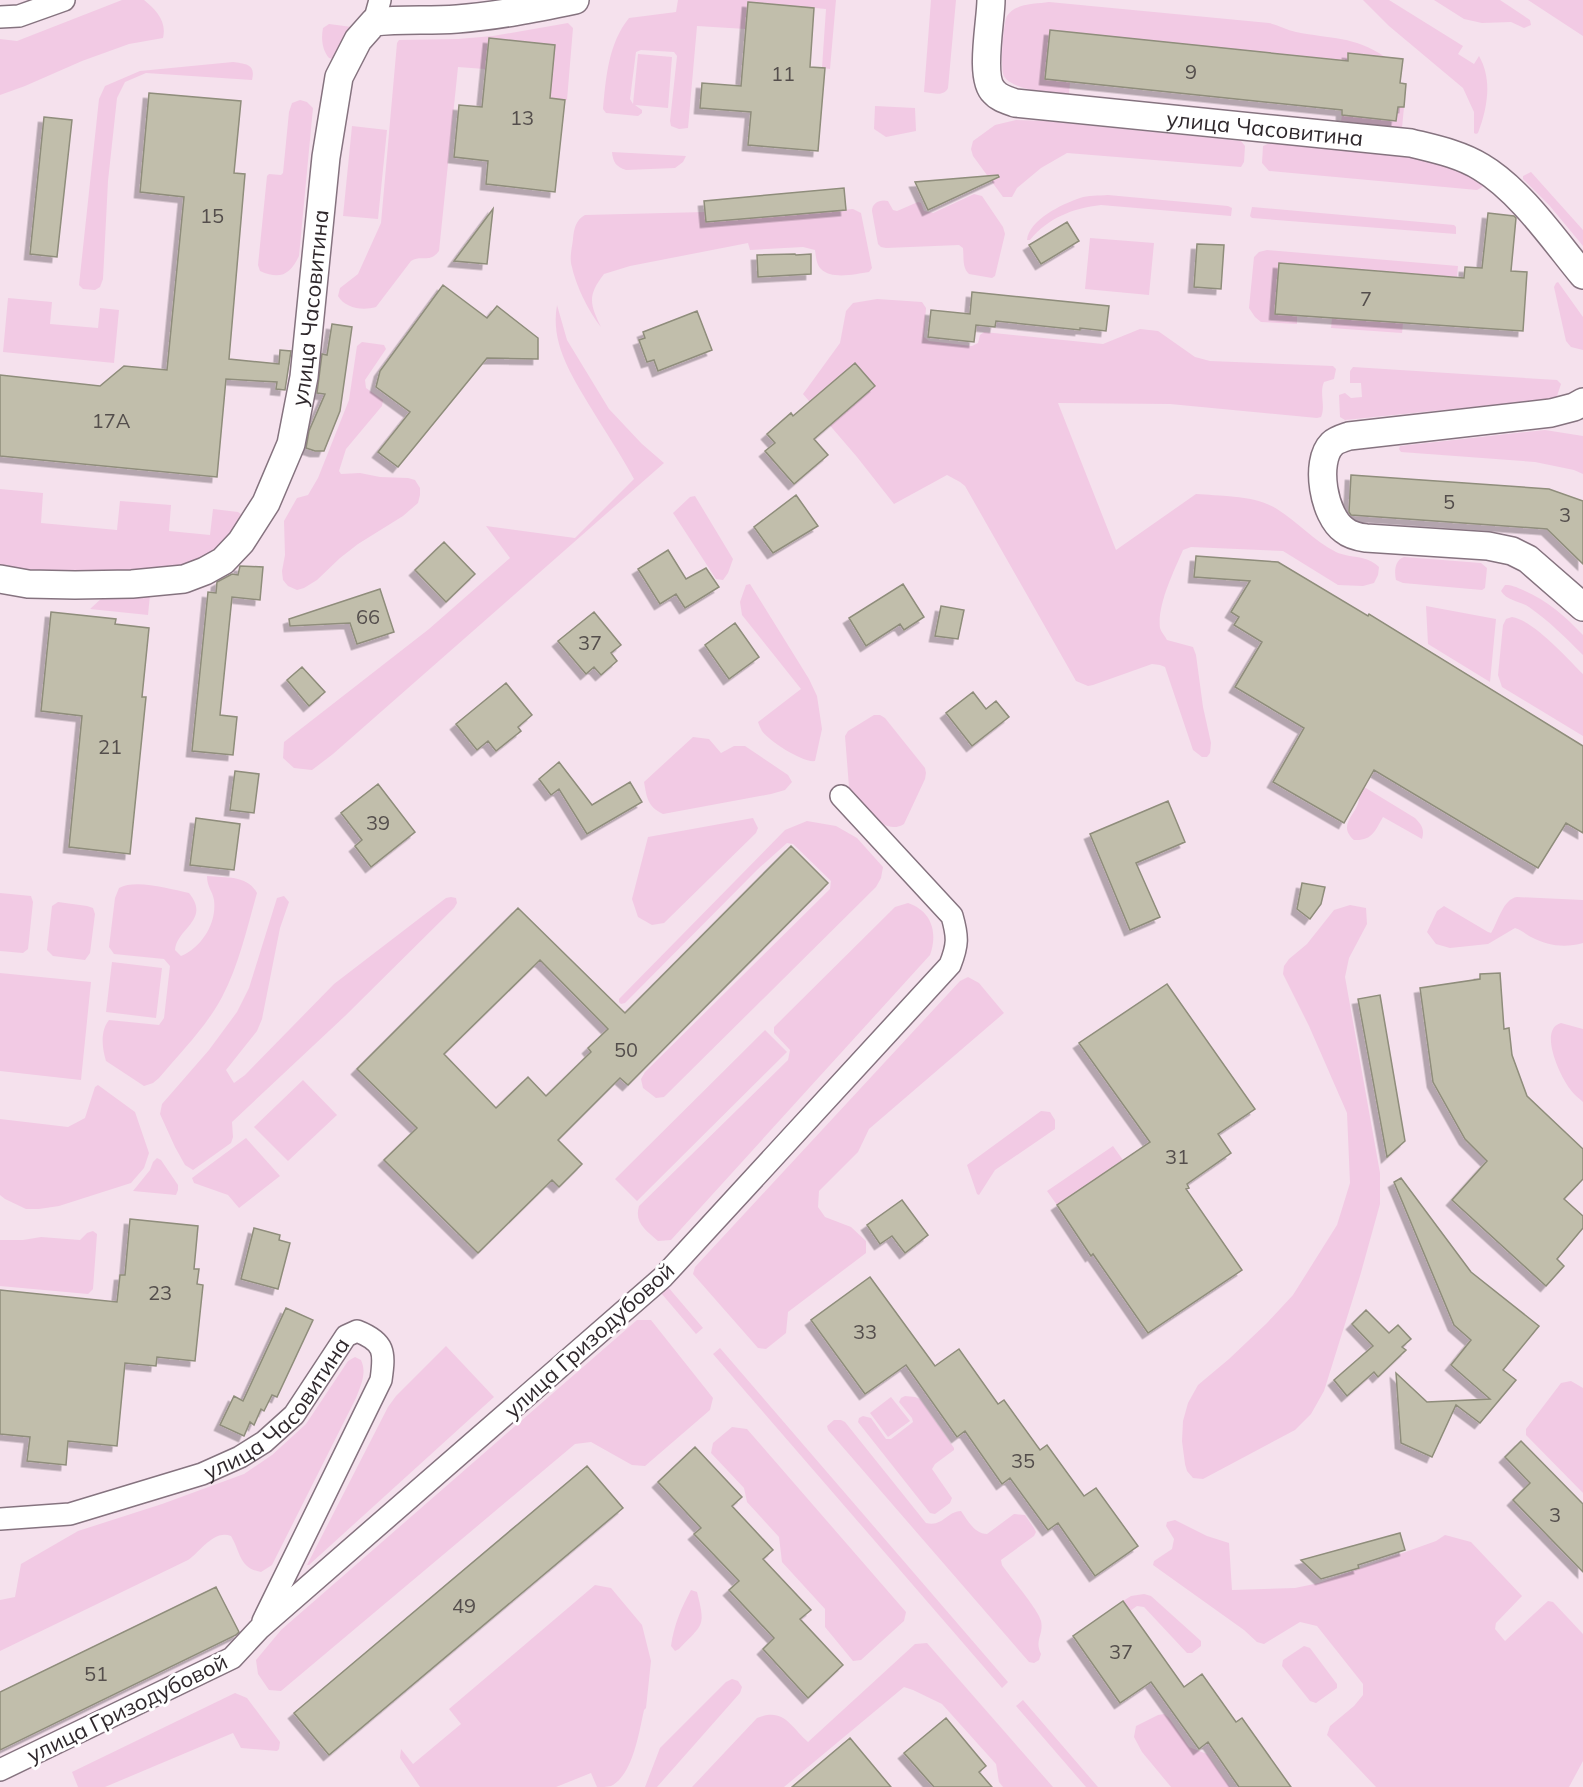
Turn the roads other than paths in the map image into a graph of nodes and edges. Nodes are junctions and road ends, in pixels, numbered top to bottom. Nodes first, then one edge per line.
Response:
1 (64, 0) edge
2 (575, 0) edge
3 (991, 0) edge
4 (377, 11) edge
5 (0, 17) edge
6 (1583, 275) edge
7 (1583, 402) edge
8 (0, 579) edge
9 (1583, 607) edge
10 (841, 796) dead end
11 (0, 1519) edge
12 (259, 1629) junction
13 (0, 1770) edge

1 - 5 street
2 - 4 street, улица Часовитина
3 - 6 street, улица Часовитина
4 - 8 street, улица Часовитина
7 - 9 street
10 - 12 street, улица Гризодубовой
11 - 12 street, улица Часовитина
12 - 13 street, улица Гризодубовой

